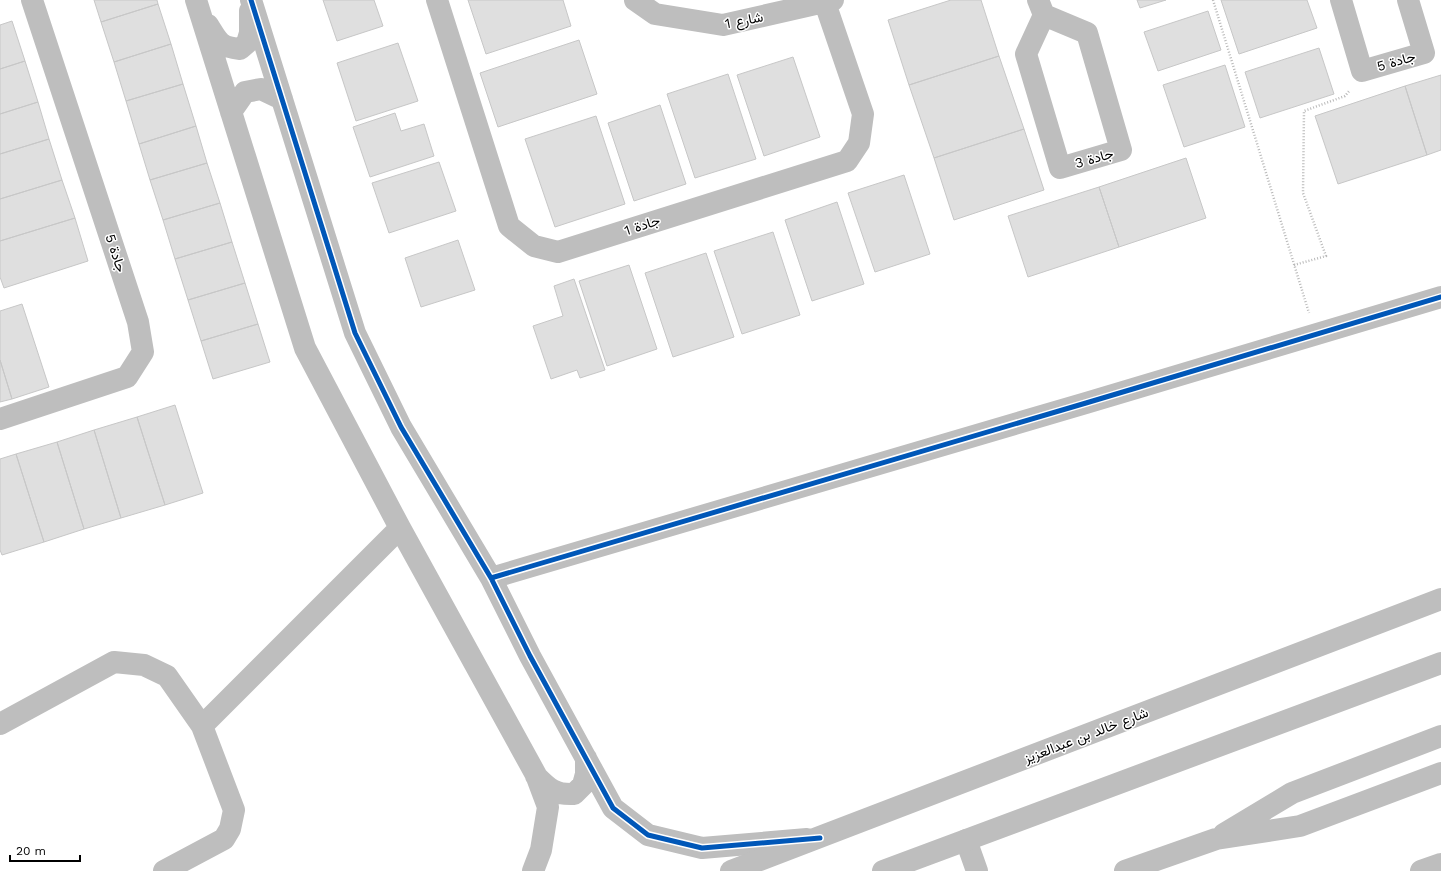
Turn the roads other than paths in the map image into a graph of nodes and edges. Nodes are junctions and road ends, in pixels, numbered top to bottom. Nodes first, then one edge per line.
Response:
1 (32, 0) edge
2 (251, 0) edge
3 (437, 0) edge
4 (635, 0) edge
5 (1342, 0) edge
6 (1408, 0) edge
7 (829, 1) edge
8 (199, 7) edge
9 (1041, 8) edge
10 (282, 99) junction
11 (231, 112) junction
12 (1441, 297) edge
13 (0, 419) edge
14 (400, 528) junction
15 (491, 578) junction
16 (1441, 599) edge
17 (1417, 608) junction
18 (1441, 612) edge
19 (1441, 663) edge
20 (0, 724) edge
21 (202, 726) junction
22 (1441, 736) edge
23 (586, 758) junction
24 (1441, 773) edge
25 (536, 775) junction
26 (820, 838) junction
27 (1216, 839) junction
28 (966, 840) junction
29 (1441, 864) edge
30 (164, 871) edge
31 (533, 871) edge
32 (731, 871) edge
33 (883, 871) edge
34 (977, 871) edge
35 (1125, 871) edge
36 (1421, 871) edge

1 - 13 street, جادة 5
2 - 8 street
2 - 10 street
3 - 7 street, جادة 1
4 - 7 street, شارع 1
5 - 6 street, جادة 5
8 - 11 street
9 - 9 street, جادة 3
10 - 11 street
10 - 15 street
11 - 14 street
12 - 15 street
14 - 21 street
14 - 25 street
15 - 23 street
16 - 17 street, شارع خالد بن عبدالعزيز
17 - 18 street
17 - 26 street, شارع خالد بن عبدالعزيز
19 - 28 street
20 - 21 street
21 - 30 street
22 - 27 street
23 - 25 street
23 - 26 street
24 - 27 street
25 - 31 street
26 - 32 street, شارع خالد بن عبدالعزيز
27 - 35 street
28 - 33 street
28 - 34 street
29 - 36 street

